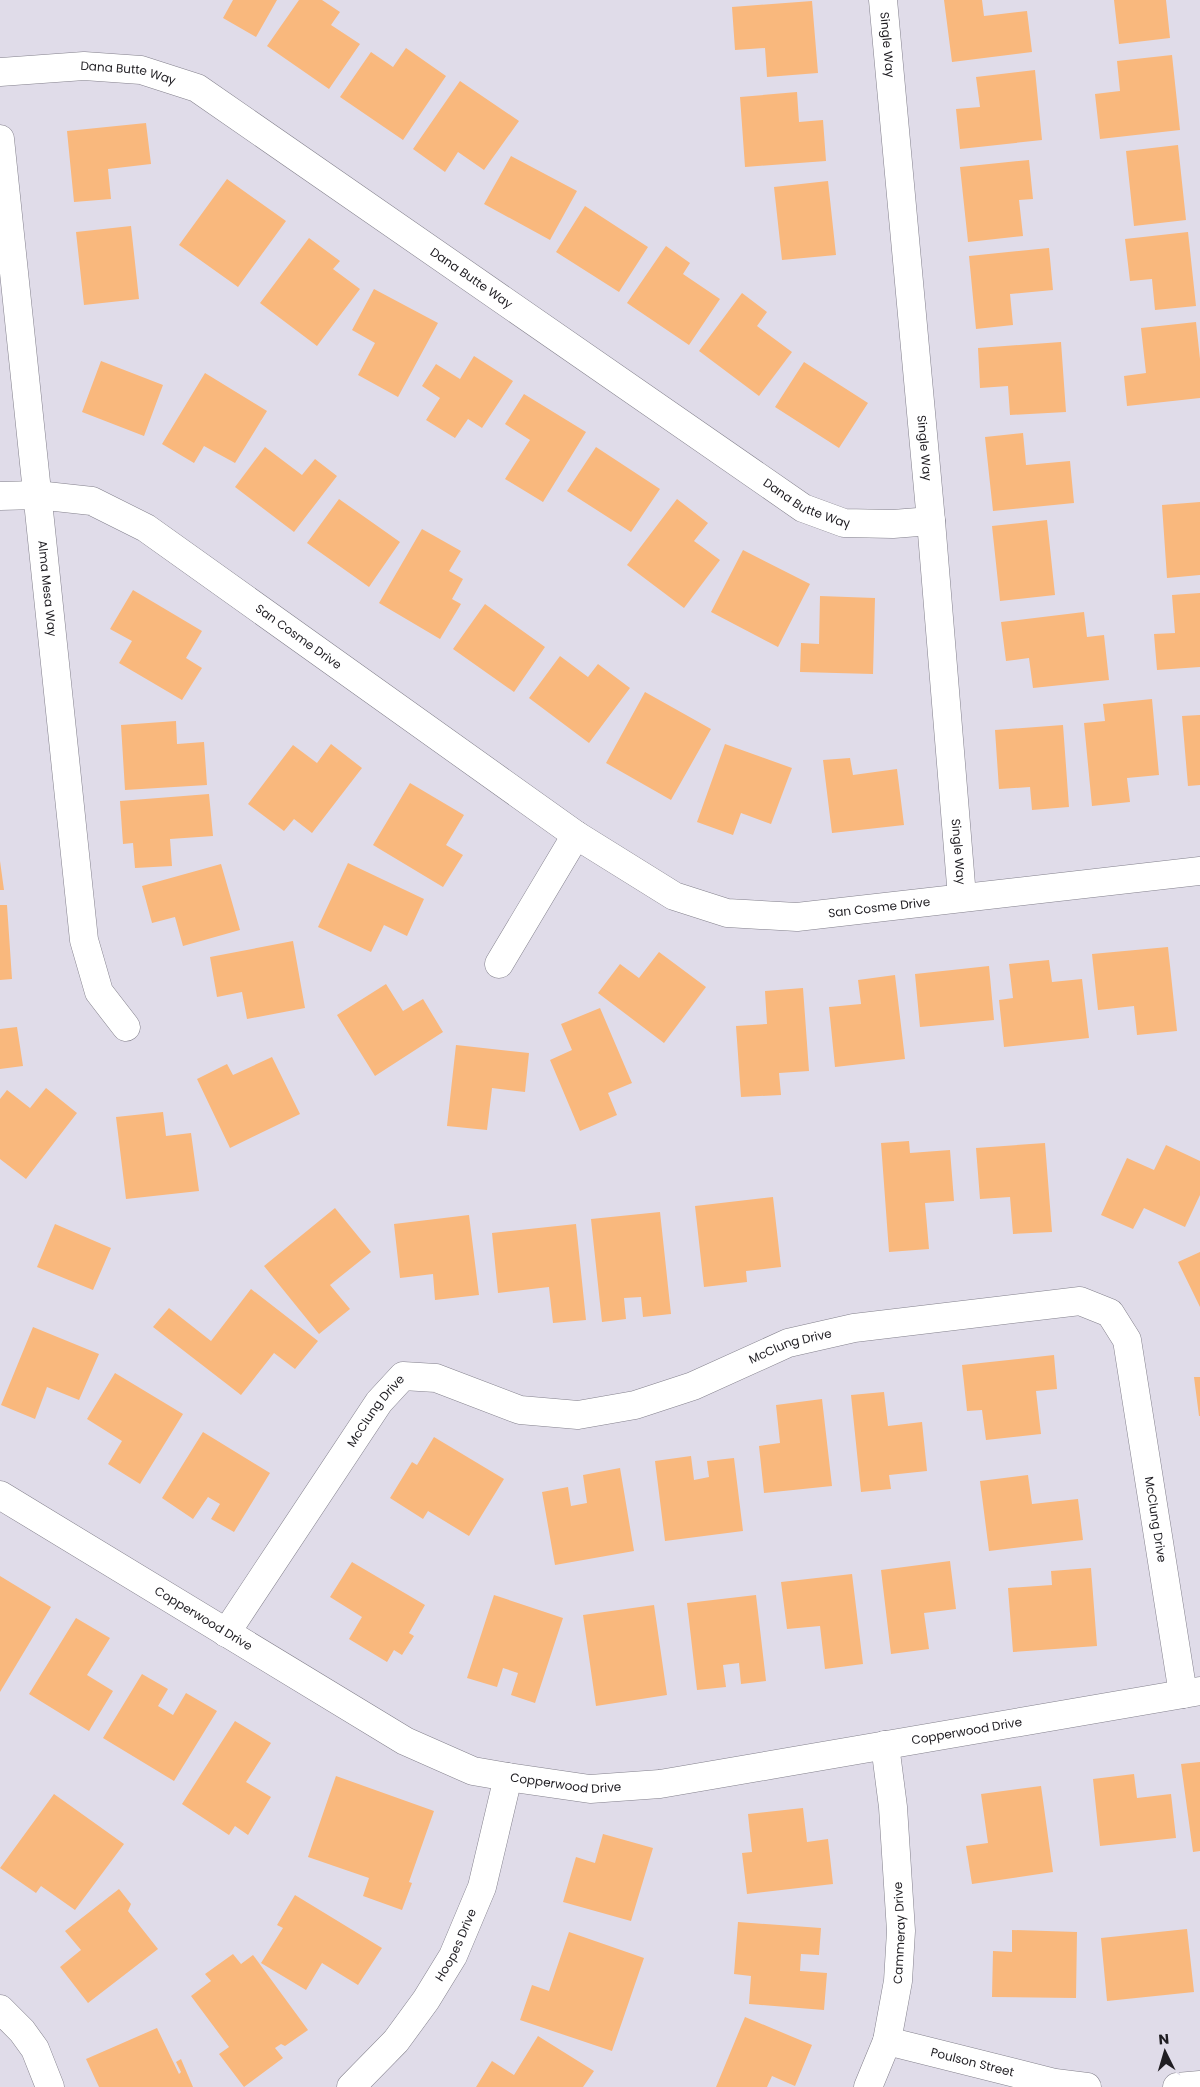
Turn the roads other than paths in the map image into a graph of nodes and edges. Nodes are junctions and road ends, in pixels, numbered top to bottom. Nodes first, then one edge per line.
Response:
1 (883, 0) edge
2 (0, 72) edge
3 (0, 140) edge
4 (37, 495) junction
5 (0, 496) edge
6 (931, 521) junction
7 (576, 835) junction
8 (1200, 871) edge
9 (962, 897) junction
10 (499, 964) dead end
11 (126, 1027) dead end
12 (0, 1495) edge
13 (226, 1633) junction
14 (1191, 1693) edge
15 (885, 1745) junction
16 (508, 1777) junction
17 (0, 2009) edge
18 (887, 2041) junction
19 (1200, 2085) edge
20 (50, 2087) edge
21 (351, 2087) edge
22 (868, 2087) edge
23 (1087, 2087) edge
24 (1177, 2087) edge

1 - 6 street, Single Way
2 - 6 street, Dana Butte Way
3 - 4 street, Alma Mesa Way
4 - 5 street, San Cosme Drive
4 - 7 street, San Cosme Drive
4 - 11 street, Alma Mesa Way
6 - 9 street, Single Way
7 - 9 street, San Cosme Drive
7 - 10 street
8 - 9 street, San Cosme Drive
12 - 13 street, Copperwood Drive
13 - 14 street, McClung Drive
13 - 16 street, Copperwood Drive
14 - 15 street, Copperwood Drive
15 - 16 street, Copperwood Drive
15 - 18 street, Cammeray Drive
16 - 21 street, Hoopes Drive
17 - 20 street
18 - 22 street, Cammeray Drive
18 - 23 street, Poulson Street
19 - 24 street

